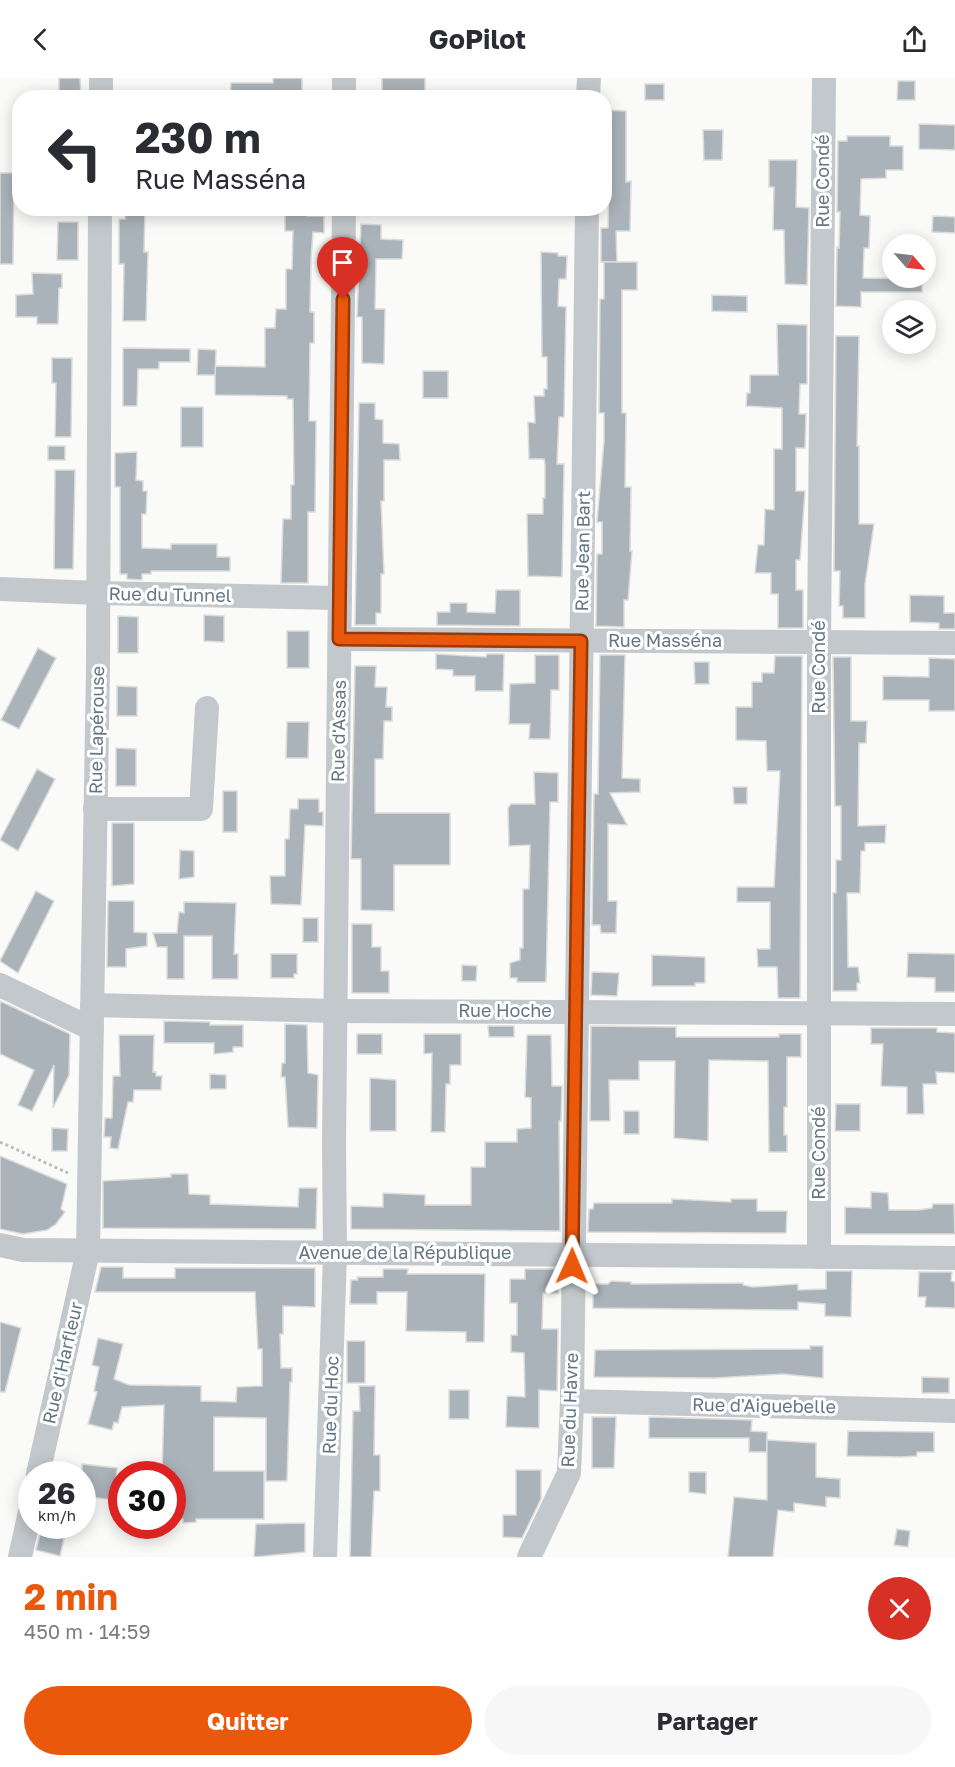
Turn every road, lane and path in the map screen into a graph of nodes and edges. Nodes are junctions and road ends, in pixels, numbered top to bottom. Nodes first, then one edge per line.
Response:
1 (824, 78) edge
2 (100, 216) edge
3 (344, 216) edge
4 (587, 216) edge
5 (0, 589) edge
6 (98, 594) junction
7 (340, 598) junction
8 (339, 639) junction
9 (581, 641) junction
10 (819, 641) junction
11 (955, 643) edge
12 (207, 708) dead end
13 (95, 809) junction
14 (0, 985) edge
15 (92, 1005) junction
16 (336, 1011) junction
17 (576, 1011) junction
18 (819, 1014) junction
19 (955, 1014) edge
20 (92, 1029) junction
21 (0, 1142) edge
22 (89, 1182) junction
23 (0, 1245) edge
24 (88, 1251) junction
25 (335, 1253) junction
26 (572, 1254) junction
27 (819, 1257) junction
28 (955, 1257) edge
29 (572, 1401) junction
30 (955, 1411) edge
31 (41, 1461) edge
32 (24, 1539) edge
33 (20, 1557) edge
34 (325, 1557) edge
35 (529, 1557) edge

1 - 10 street, Rue Condé
2 - 6 street, Rue Lapérouse
3 - 7 street, Rue d'Assas
4 - 9 street, Rue Jean Bart
5 - 6 street, Rue du Tunnel
6 - 7 street, Rue du Tunnel
6 - 13 street, Rue Lapérouse
7 - 8 street, Rue d'Assas
8 - 9 street, Rue Masséna
8 - 16 street, Rue d'Assas
9 - 10 street, Rue Masséna
9 - 17 street, Rue Jean Bart
10 - 11 street, Rue Masséna
10 - 18 street, Rue Condé
12 - 13 street
13 - 15 street, Rue Lapérouse
14 - 20 street
15 - 16 street, Rue Hoche
15 - 20 street, Rue Lapérouse
16 - 17 street, Rue Hoche
16 - 25 street, Rue d'Assas
17 - 18 street, Rue Hoche
17 - 26 street, Rue Jean Bart
18 - 19 street, Rue Hoche
18 - 27 street, Rue Condé
20 - 22 street, Rue Lapérouse
21 - 22 path
22 - 24 street, Rue Lapérouse
23 - 24 street, Avenue de la République
24 - 25 street, Avenue de la République
24 - 31 street, Rue d'Harfleur
25 - 26 street, Avenue de la République
25 - 34 street, Rue du Hoc
26 - 27 street, Avenue de la République
26 - 29 street, Rue du Havre
27 - 28 street, Avenue de la République
29 - 30 street, Rue d'Aiguebelle
29 - 35 street, Rue du Havre
32 - 33 street

